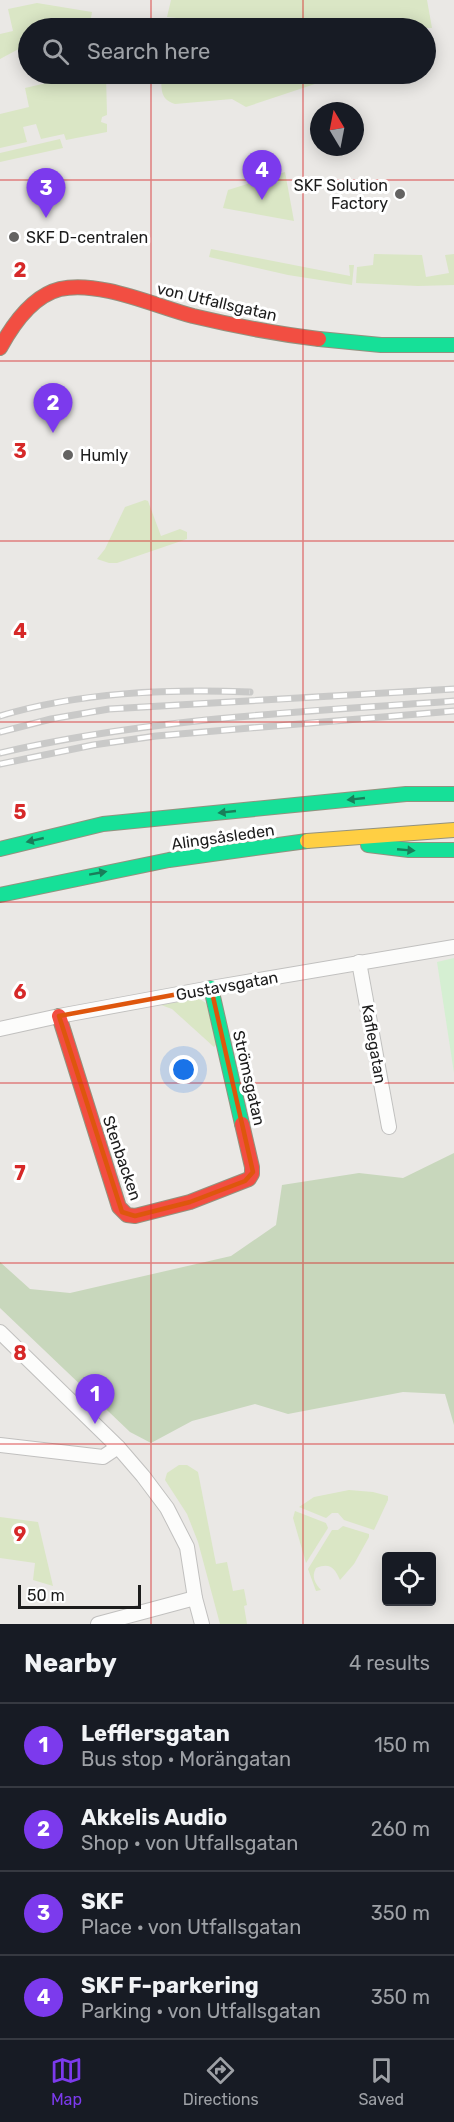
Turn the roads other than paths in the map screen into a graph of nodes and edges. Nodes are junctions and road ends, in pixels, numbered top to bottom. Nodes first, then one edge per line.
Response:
1 (454, 345) edge
2 (0, 348) edge
3 (454, 787) edge
4 (406, 794) junction
5 (454, 794) edge
6 (454, 830) edge
7 (327, 840) junction
8 (0, 849) edge
9 (454, 850) edge
10 (0, 895) edge
11 (454, 947) edge
12 (359, 962) junction
13 (211, 988) junction
14 (59, 1016) junction
15 (0, 1029) edge
16 (389, 1126) dead end
17 (252, 1174) joint
18 (0, 1332) edge
19 (0, 1445) edge
20 (118, 1447) junction
21 (195, 1598) junction
22 (98, 1624) edge
23 (202, 1624) edge

1 - 2 main road, von Utfallsgatan
3 - 4 main road
4 - 5 main road, Alingsåsleden
4 -> 8 main road, Alingsåsleden
6 - 7 main road, Alingsåsleden
7 -> 9 main road
10 -> 7 main road, Alingsåsleden
11 - 12 street, Gustavsgatan
12 - 13 street, Gustavsgatan
12 - 16 street, Kaflegatan
13 - 14 street, Gustavsgatan
13 - 17 main road, Strömsgatan
14 - 15 street, Gustavsgatan
14 - 17 main road, Stenbacken
18 - 20 street
19 - 20 street
20 - 21 street
21 - 22 street
21 - 23 street

